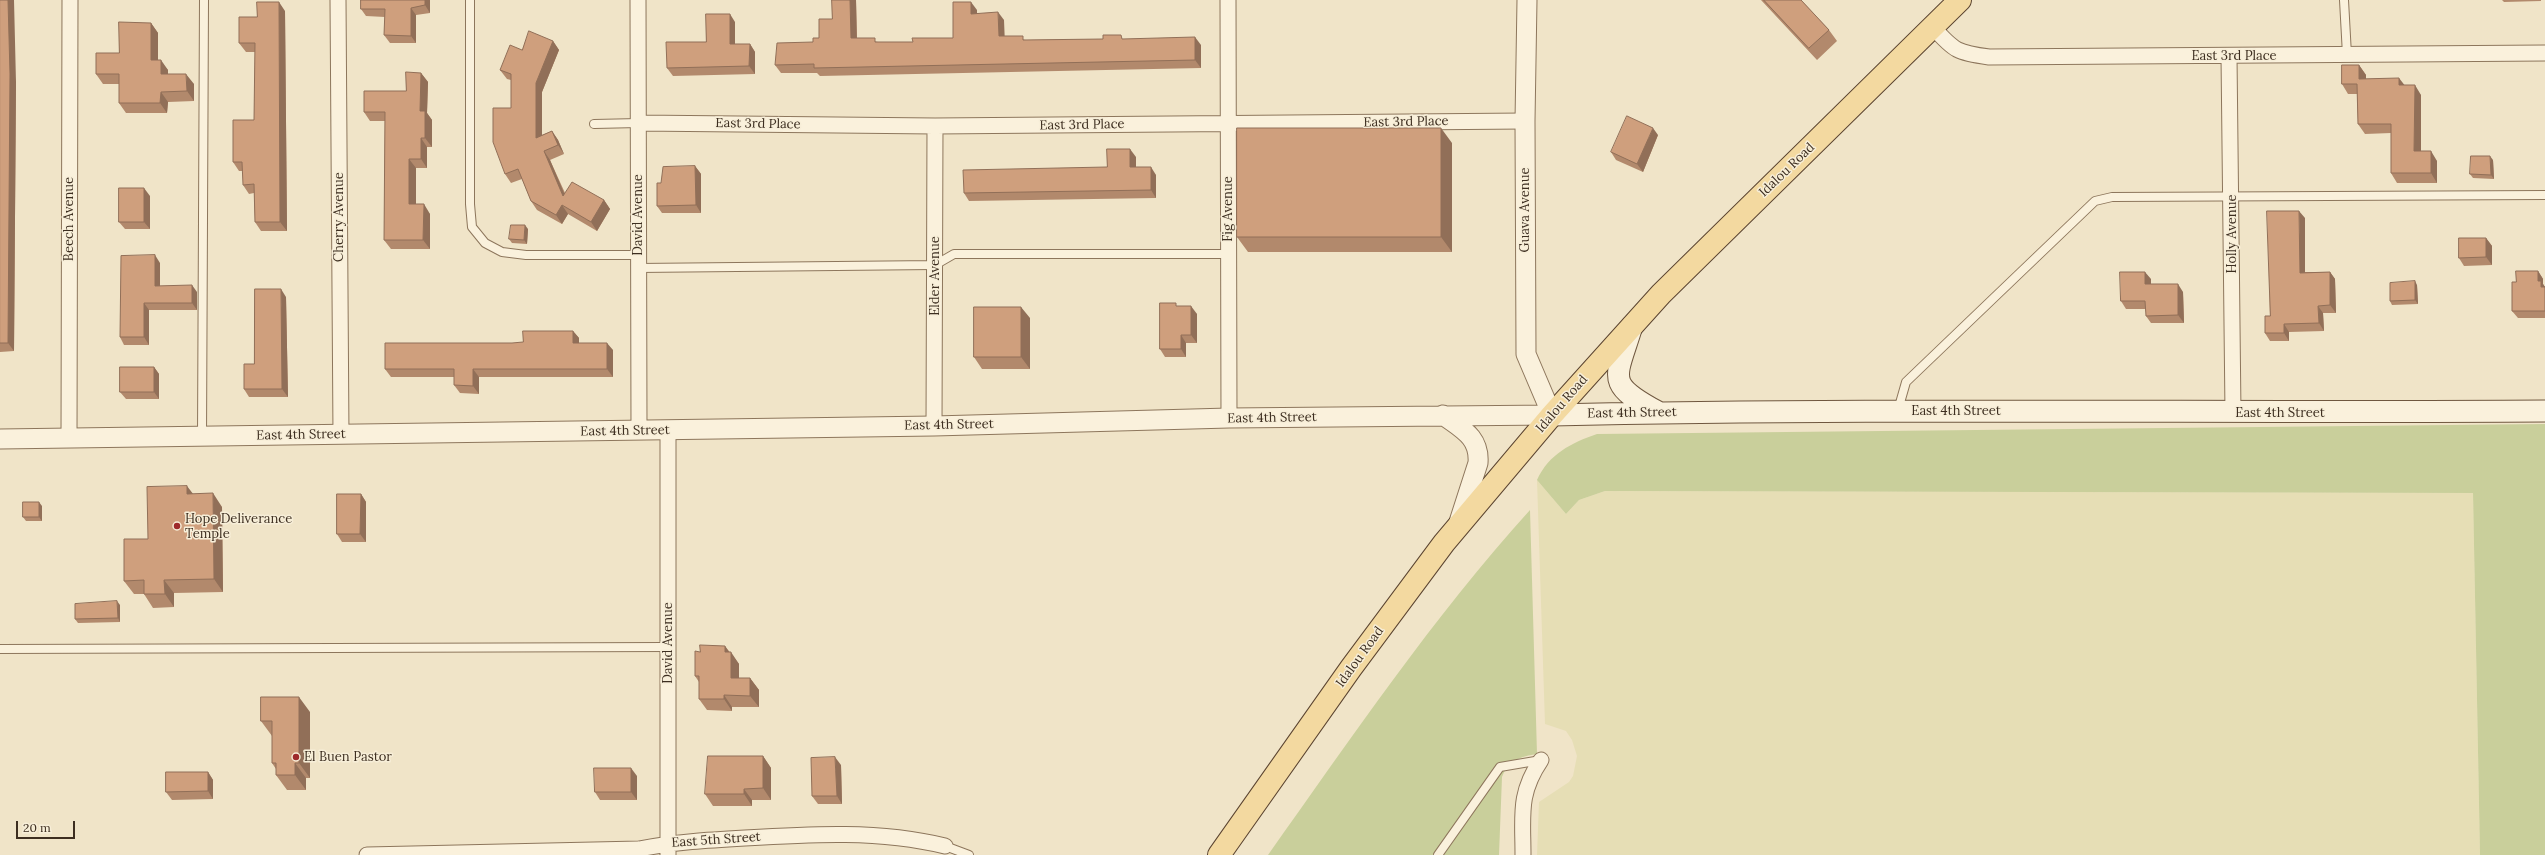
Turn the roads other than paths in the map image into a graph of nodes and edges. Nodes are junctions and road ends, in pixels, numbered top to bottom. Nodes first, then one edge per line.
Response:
1 (70, 0) edge
2 (204, 0) edge
3 (338, 0) edge
4 (470, 0) edge
5 (638, 0) edge
6 (1228, 0) edge
7 (1527, 0) edge
8 (2344, 0) edge
9 (1950, 3) edge
10 (1933, 28) junction
11 (2545, 53) edge
12 (2347, 55) junction
13 (2229, 56) junction
14 (1525, 121) junction
15 (639, 123) junction
16 (594, 124) dead end
17 (1228, 124) junction
18 (935, 126) junction
19 (2545, 194) edge
20 (2232, 197) junction
21 (1228, 254) junction
22 (638, 261) junction
23 (935, 265) junction
24 (1632, 326) junction
25 (1898, 410) junction
26 (2545, 411) edge
27 (1661, 413) junction
28 (2232, 413) junction
29 (1443, 415) junction
30 (1552, 415) junction
31 (1229, 418) junction
32 (934, 426) junction
33 (639, 430) junction
34 (668, 430) junction
35 (341, 435) junction
36 (202, 436) junction
37 (69, 438) junction
38 (0, 439) edge
39 (1457, 527) junction
40 (668, 647) junction
41 (0, 649) edge
42 (1541, 760) joint
43 (945, 846) joint
44 (668, 849) edge
45 (368, 855) edge
46 (969, 855) edge
47 (1219, 855) edge
48 (1438, 855) edge
49 (1523, 855) edge

1 - 37 street, Beech Avenue
2 - 36 lane
3 - 35 street, Cherry Avenue
4 - 22 lane
5 - 15 street, David Avenue
6 - 17 street, Fig Avenue
7 - 14 street, Guava Avenue
8 - 12 lane
9 - 10 main road, Idalou Road
10 - 13 street, East 3rd Place
10 - 24 main road, Idalou Road
11 - 12 street, East 3rd Place
12 - 13 street, East 3rd Place
13 - 20 street, Holly Avenue
14 - 17 street, East 3rd Place
14 - 30 street, Guava Avenue
15 - 16 lane
15 - 18 street, East 3rd Place
15 - 22 street, David Avenue
17 - 18 street, East 3rd Place
17 - 21 street, Fig Avenue
18 - 23 street, Elder Avenue
19 - 20 lane
20 - 25 lane
20 - 28 street, Holly Avenue
21 - 23 lane
21 - 31 street, Fig Avenue
22 - 23 lane
22 - 33 street, David Avenue
23 - 32 street, Elder Avenue
24 - 27 main road
24 - 30 main road, Idalou Road
25 - 27 main road, East 4th Street
25 - 28 main road, East 4th Street
26 - 28 main road, East 4th Street
27 - 30 main road, East 4th Street
29 - 30 street, East 4th Street
29 - 31 street, East 4th Street
29 - 39 street
30 - 39 main road, Idalou Road
31 - 32 street, East 4th Street
32 - 34 street, East 4th Street
33 - 34 street, East 4th Street
33 - 35 street, East 4th Street
34 - 40 street, David Avenue
35 - 36 street, East 4th Street
36 - 37 street, East 4th Street
37 - 38 street, East 4th Street
39 - 47 main road, Idalou Road
40 - 41 lane
40 - 44 street, David Avenue
42 - 48 lane
42 - 49 street
43 - 44 street, East 5th Street
43 - 46 lane
44 - 45 street, East 5th Street

